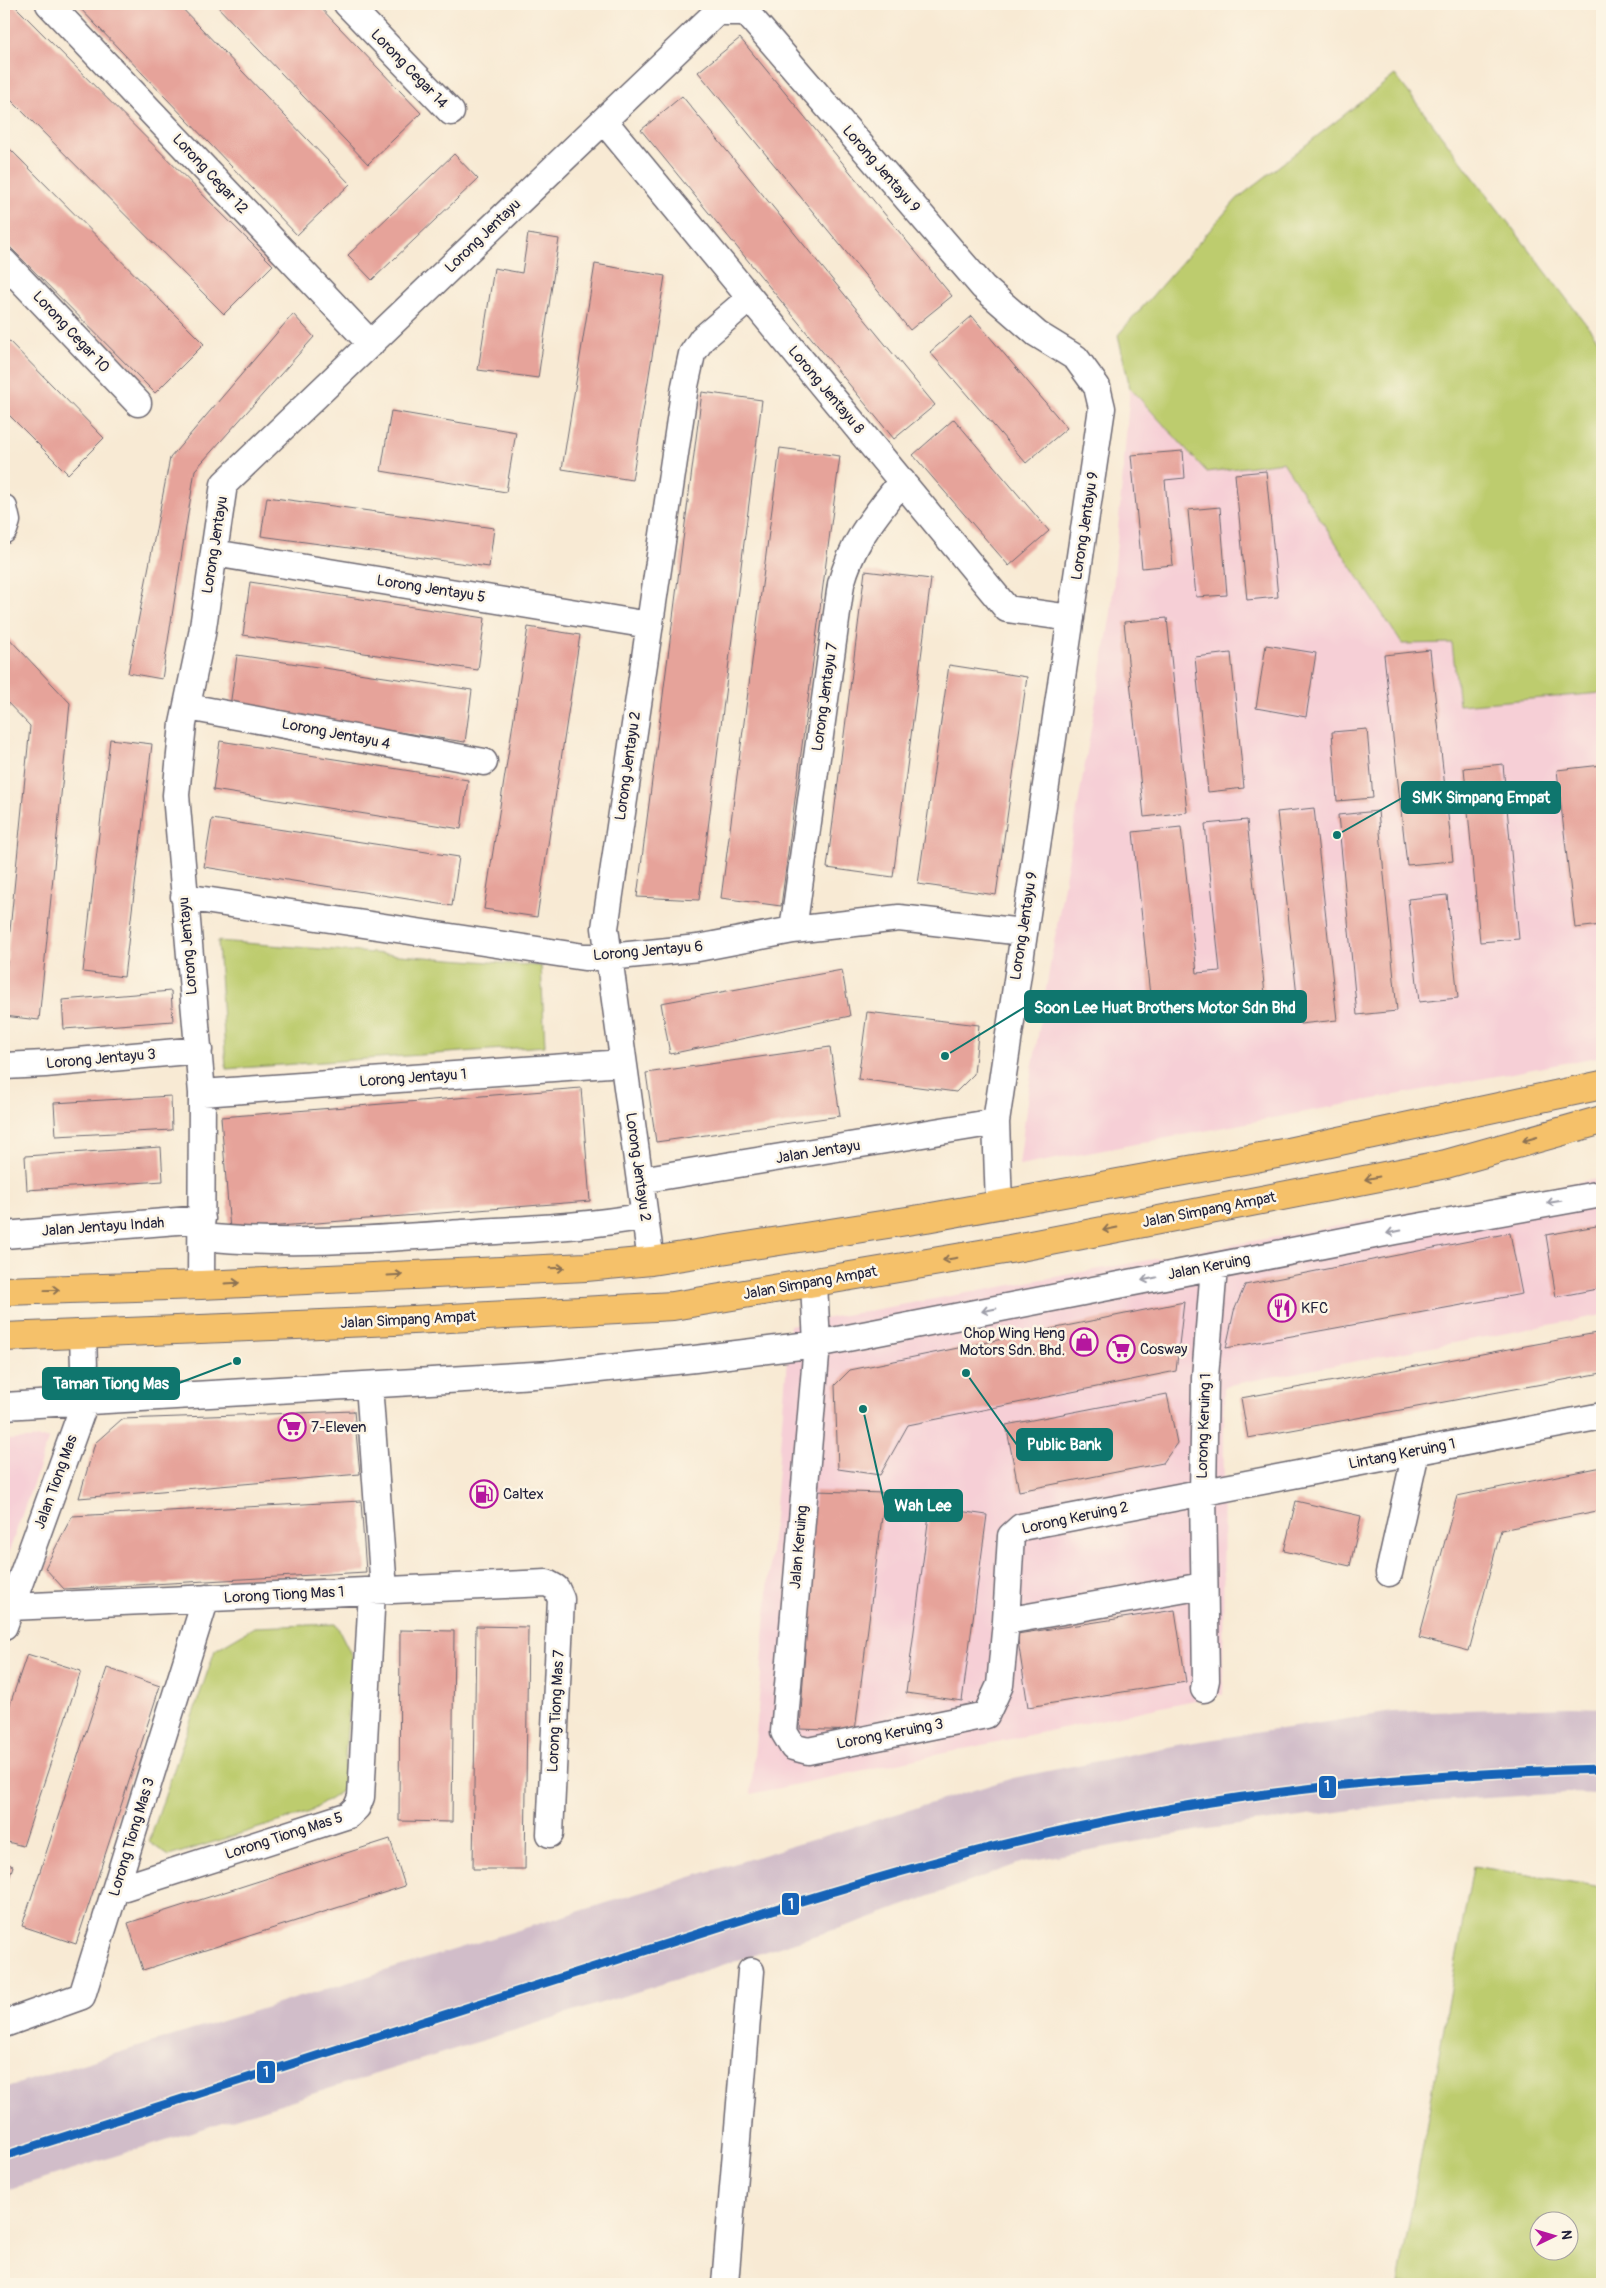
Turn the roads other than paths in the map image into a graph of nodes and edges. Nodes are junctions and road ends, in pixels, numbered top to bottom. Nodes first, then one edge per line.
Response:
1 (49, 4) edge
2 (347, 4) edge
3 (717, 12) joint
4 (451, 112) dead end
5 (604, 121) junction
6 (4, 262) edge
7 (750, 298) junction
8 (371, 344) junction
9 (138, 403) dead end
10 (902, 481) junction
11 (4, 508) edge
12 (4, 530) edge
13 (214, 553) junction
14 (1071, 618) junction
15 (648, 625) junction
16 (188, 707) junction
17 (484, 762) dead end
18 (184, 897) junction
19 (793, 930) junction
20 (1024, 932) junction
21 (608, 958) junction
22 (199, 1050) junction
23 (623, 1063) junction
24 (4, 1066) edge
25 (1602, 1085) edge
26 (202, 1093) junction
27 (1602, 1120) edge
28 (996, 1122) junction
29 (640, 1180) junction
30 (1602, 1194) edge
31 (999, 1205) junction
32 (645, 1216) junction
33 (202, 1228) junction
34 (4, 1235) edge
35 (651, 1261) junction
36 (1214, 1266) junction
37 (814, 1283) junction
38 (202, 1285) junction
39 (4, 1291) edge
40 (83, 1334) junction
41 (4, 1337) edge
42 (817, 1344) junction
43 (369, 1385) junction
44 (85, 1402) junction
45 (4, 1406) edge
46 (1602, 1416) edge
47 (1416, 1452) junction
48 (1202, 1492) junction
49 (1389, 1572) dead end
50 (1203, 1586) junction
51 (556, 1588) joint
52 (378, 1590) junction
53 (206, 1598) junction
54 (7, 1616) edge
55 (1006, 1621) junction
56 (1204, 1689) dead end
57 (986, 1715) joint
58 (793, 1747) joint
59 (550, 1834) dead end
60 (116, 1890) junction
61 (751, 1971) dead end
62 (4, 2024) edge
63 (725, 2284) edge

1 - 8 street, Lorong Cegar 12
2 - 4 street, Lorong Cegar 14
3 - 5 street, Lorong Jentayu
3 - 14 street, Lorong Jentayu 9
5 - 7 street, Lorong Jentayu 8
5 - 8 street, Lorong Jentayu
6 - 9 street, Lorong Cegar 10
7 - 10 street, Lorong Jentayu 8
7 - 15 street, Lorong Jentayu 2
8 - 13 street, Lorong Jentayu
10 - 14 street, Lorong Jentayu 8
10 - 19 street, Lorong Jentayu 7
11 - 12 street
13 - 15 street, Lorong Jentayu 5
13 - 16 street, Lorong Jentayu
14 - 20 street, Lorong Jentayu 9
15 - 21 street, Lorong Jentayu 2
16 - 17 street, Lorong Jentayu 4
16 - 18 street, Lorong Jentayu
18 - 21 street, Lorong Jentayu 6
18 - 22 street, Lorong Jentayu
19 - 20 street, Lorong Jentayu 6
19 - 21 street, Lorong Jentayu 6
20 - 28 street, Lorong Jentayu 9
21 - 23 street, Lorong Jentayu 2
22 - 24 street, Lorong Jentayu 3
22 - 26 street, Lorong Jentayu
23 - 26 street, Lorong Jentayu 1
23 - 29 street, Lorong Jentayu 2
25 - 31 highway
26 - 33 street, Lorong Jentayu
27 -> 37 highway, Jalan Simpang Ampat
28 - 29 street, Jalan Jentayu
28 - 31 street, Lorong Jentayu 9
29 - 32 street, Lorong Jentayu 2
30 -> 36 street, Jalan Keruing
31 - 35 highway
32 - 33 street, Jalan Jentayu Indah
32 - 35 street, Lorong Jentayu 2
33 - 34 street, Jalan Jentayu Indah
33 - 38 street, Lorong Jentayu
38 -> 35 highway
36 -> 42 street, Jalan Keruing
36 - 48 street, Lorong Keruing 1
37 - 40 highway, Jalan Simpang Ampat
37 - 42 street, Jalan Keruing
39 -> 38 highway
40 - 41 highway, Jalan Simpang Ampat
40 - 44 street, Jalan Tiong Mas
42 - 43 street, Jalan Keruing
42 - 58 street, Jalan Keruing
43 - 44 street, Jalan Keruing
43 - 52 street, Lorong Tiong Mas 5
44 - 45 street, Jalan Keruing
44 - 54 street, Jalan Tiong Mas
46 - 47 street, Lintang Keruing 1
47 - 48 street, Lintang Keruing 1
47 - 49 street
48 - 50 street, Lorong Keruing 1
48 - 55 street, Lorong Keruing 2
50 - 55 street
50 - 56 street, Lorong Keruing 1
51 - 52 street, Lorong Tiong Mas 1
51 - 59 street, Lorong Tiong Mas 7
52 - 53 street, Lorong Tiong Mas 1
52 - 60 street, Lorong Tiong Mas 5
53 - 54 street, Lorong Tiong Mas 1
53 - 60 street, Lorong Tiong Mas 3
55 - 57 street, Lorong Keruing 2
57 - 58 street, Lorong Keruing 3
60 - 62 street, Lorong Tiong Mas 3
61 - 63 street

